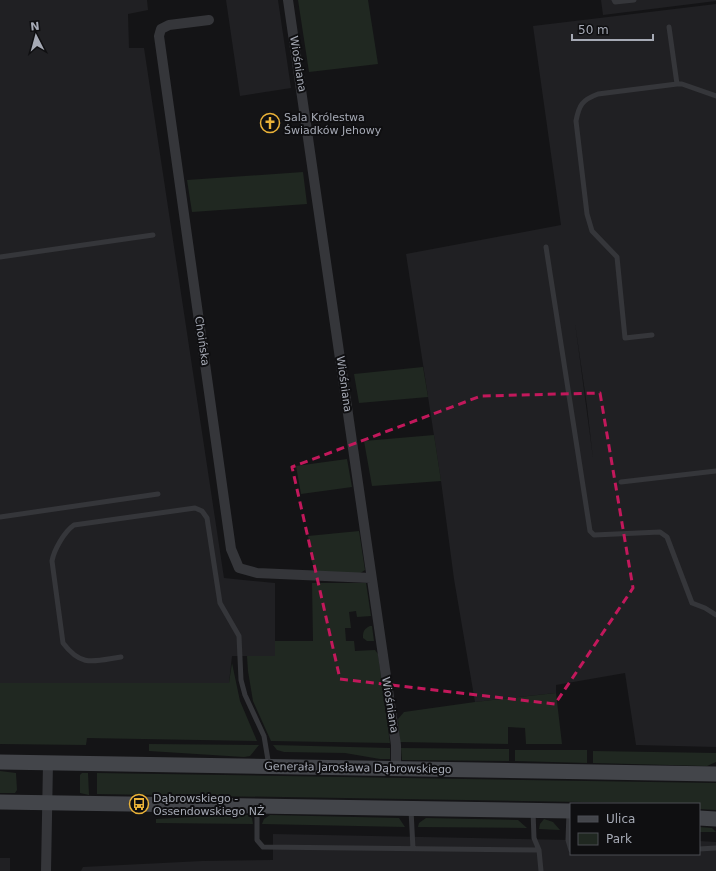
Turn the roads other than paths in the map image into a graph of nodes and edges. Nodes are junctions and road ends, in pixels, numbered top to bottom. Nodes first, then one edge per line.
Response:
1 (288, 0) edge
2 (614, 0) edge
3 (634, 0) edge
4 (209, 20) dead end
5 (669, 27) dead end
6 (676, 84) junction
7 (716, 96) edge
8 (153, 235) dead end
9 (546, 247) dead end
10 (0, 257) edge
11 (652, 335) dead end
12 (716, 472) edge
13 (621, 482) dead end
14 (158, 494) dead end
15 (0, 517) edge
16 (371, 578) junction
17 (716, 615) edge
18 (121, 657) dead end
19 (0, 762) edge
20 (48, 763) junction
21 (269, 767) junction
22 (396, 769) junction
23 (716, 774) edge
24 (0, 802) edge
25 (47, 802) junction
26 (257, 806) junction
27 (411, 809) junction
28 (534, 810) junction
29 (570, 811) edge
30 (700, 818) edge
31 (716, 819) edge
32 (570, 847) edge
33 (716, 848) edge
34 (413, 849) junction
35 (700, 849) edge
36 (539, 850) junction
37 (46, 871) edge
38 (541, 871) edge

1 - 16 street, Wiośniana
2 - 3 lane
4 - 16 street, Choińska
5 - 6 lane
6 - 7 lane
6 - 11 lane
8 - 10 lane
9 - 17 lane
12 - 13 lane
14 - 15 lane
16 - 22 street, Wiośniana
18 - 21 lane
19 - 20 main road, Generała Jarosława Dąbrowskiego
20 - 21 main road, Generała Jarosława Dąbrowskiego
20 - 25 street
21 - 22 main road, Generała Jarosława Dąbrowskiego
22 - 23 main road, Generała Jarosława Dąbrowskiego
24 - 25 main road
25 - 26 main road
25 - 37 street
26 - 27 main road
26 - 34 lane
27 - 28 main road
27 - 34 lane
28 - 29 main road
28 - 36 lane
29 - 32 lane
30 - 31 main road
33 - 35 lane
34 - 36 lane
36 - 38 lane

